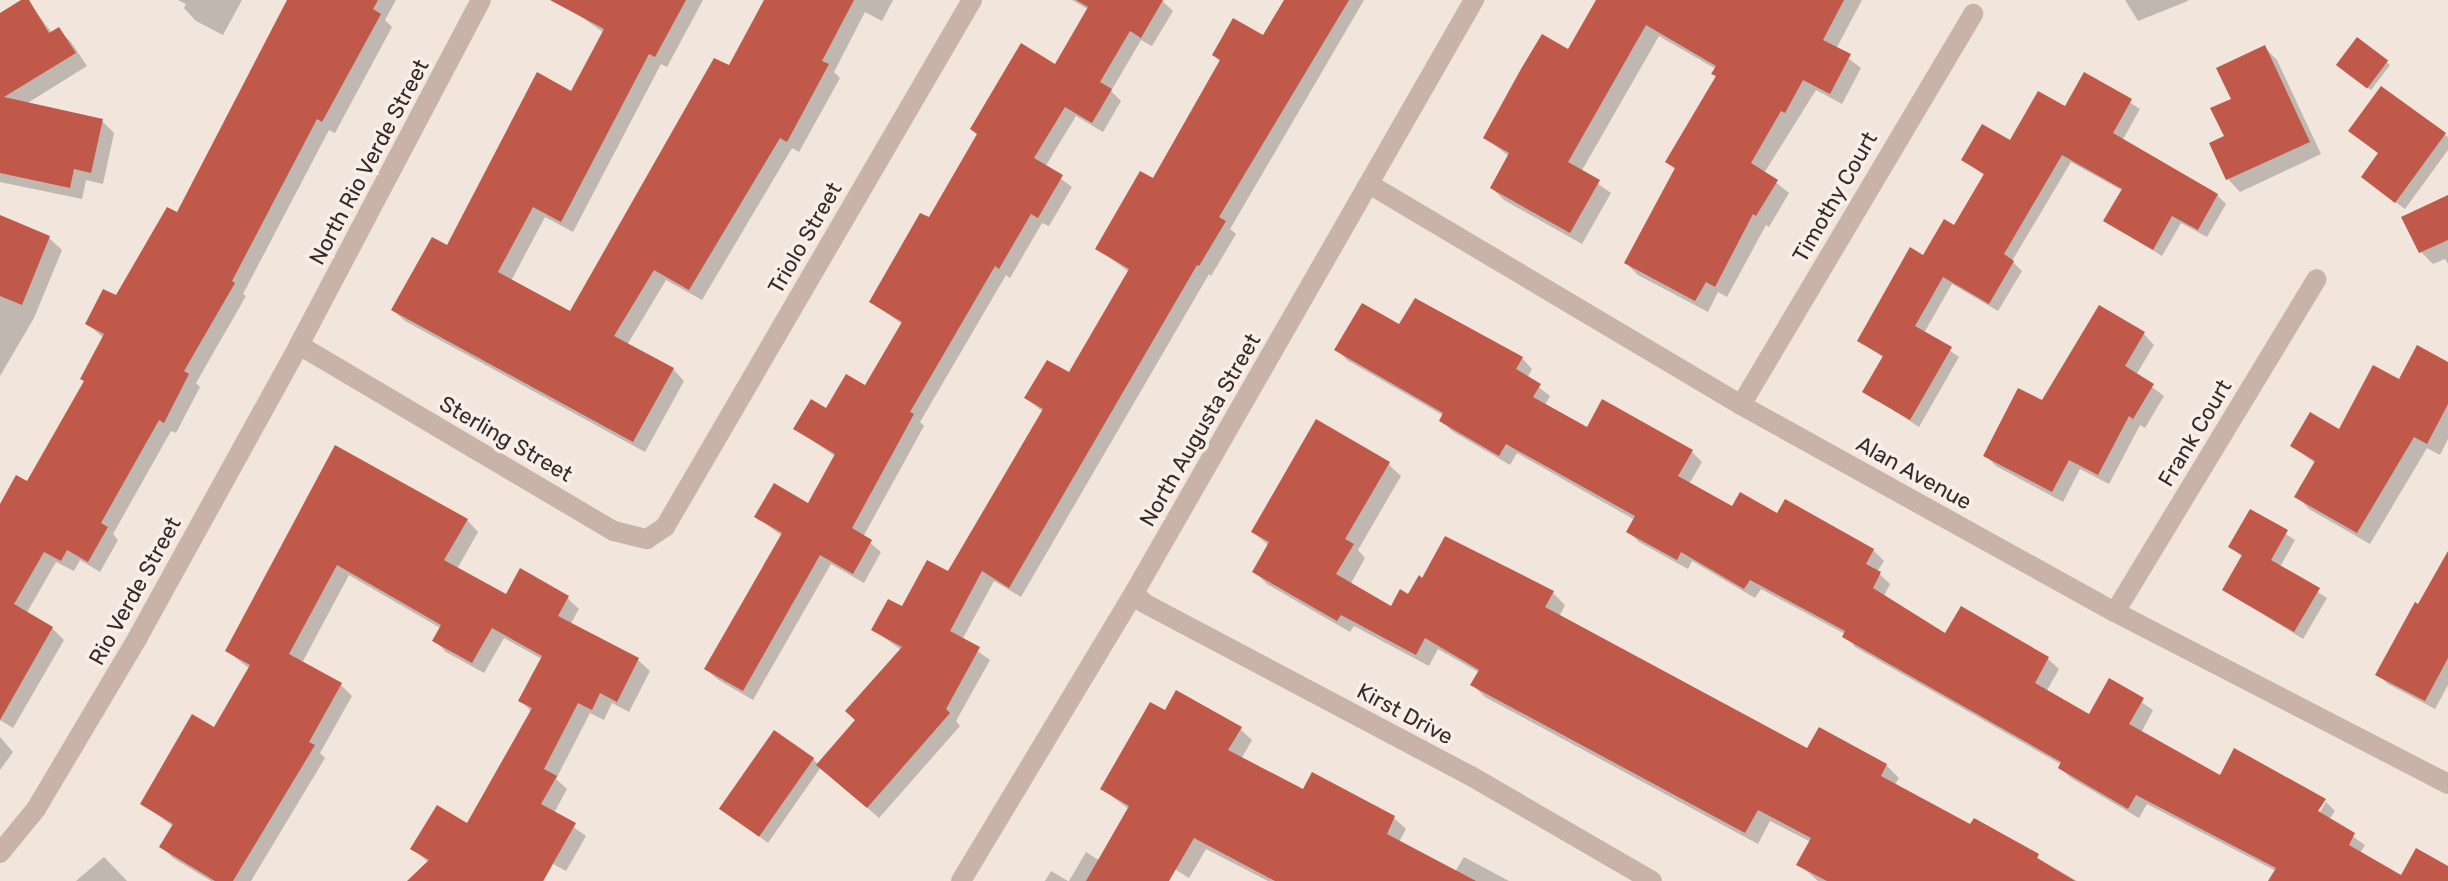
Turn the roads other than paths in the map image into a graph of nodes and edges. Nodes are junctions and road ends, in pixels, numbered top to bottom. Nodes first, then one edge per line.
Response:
1 (481, 0) edge
2 (972, 0) edge
3 (1474, 0) edge
4 (1973, 14) dead end
5 (1369, 184) junction
6 (2317, 279) dead end
7 (299, 345) junction
8 (1741, 405) junction
9 (681, 501) joint
10 (1134, 593) junction
11 (2115, 612) junction
12 (2448, 784) edge
13 (0, 853) edge
14 (961, 881) edge
15 (1652, 881) edge

1 - 7 street, North Rio Verde Street
2 - 9 street, Triolo Street
3 - 5 street, North Augusta Street
4 - 8 street, Timothy Court
5 - 8 street, Alan Avenue
5 - 10 street, North Augusta Street
6 - 11 street, Frank Court
7 - 9 street, Sterling Street
7 - 13 street, Rio Verde Street
8 - 11 street, Alan Avenue
10 - 14 street, North Augusta Street
10 - 15 street, Kirst Drive
11 - 12 street, Alan Avenue

